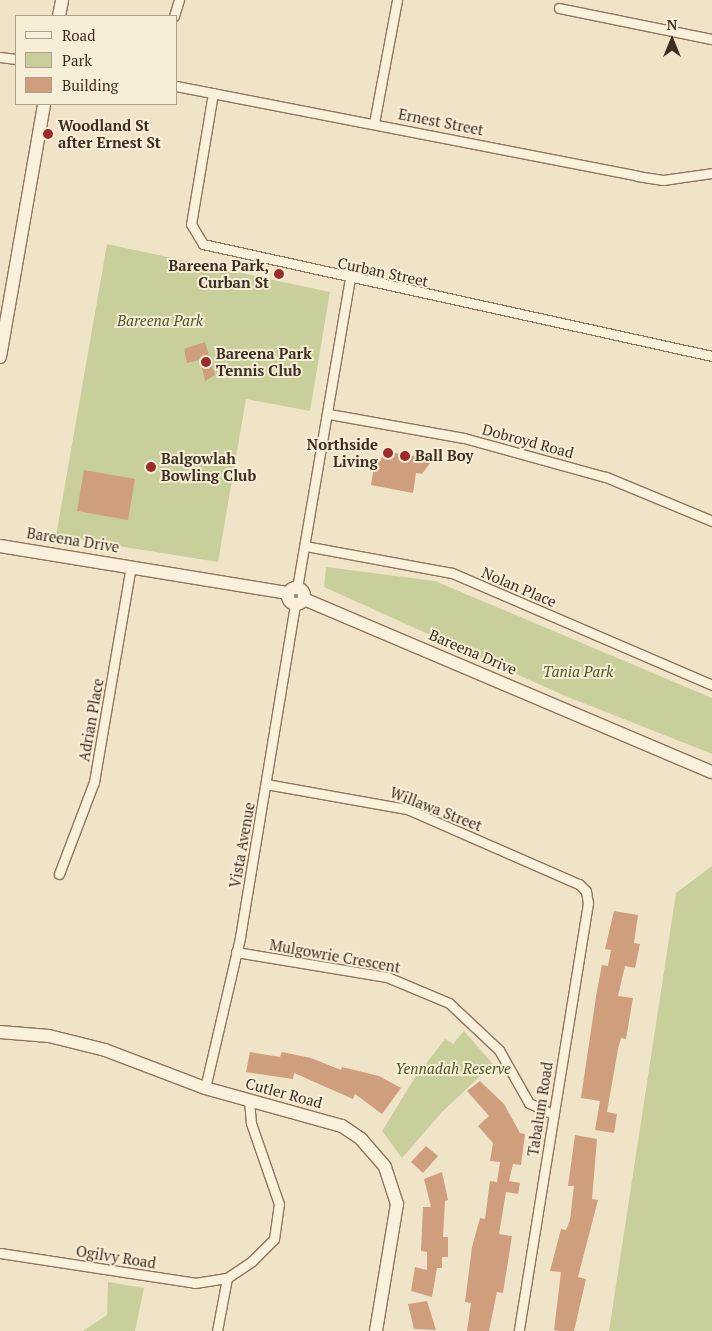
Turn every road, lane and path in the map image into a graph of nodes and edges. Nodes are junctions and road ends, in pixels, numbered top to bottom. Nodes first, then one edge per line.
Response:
1 (62, 0) edge
2 (179, 0) edge
3 (397, 0) edge
4 (560, 8) dead end
5 (60, 15) edge
6 (174, 15) edge
7 (712, 39) edge
8 (0, 56) edge
9 (15, 59) edge
10 (178, 86) edge
11 (213, 93) junction
12 (44, 105) edge
13 (374, 123) junction
14 (712, 173) edge
15 (350, 279) junction
16 (712, 356) edge
17 (0, 357) edge
18 (329, 414) junction
19 (712, 521) edge
20 (0, 546) edge
21 (305, 546) junction
22 (131, 566) junction
23 (296, 596) junction
24 (712, 685) edge
25 (712, 772) edge
26 (266, 784) junction
27 (59, 874) dead end
28 (586, 891) joint
29 (236, 952) junction
30 (0, 1032) edge
31 (205, 1088) junction
32 (249, 1101) junction
33 (553, 1114) junction
34 (0, 1253) edge
35 (227, 1278) junction
36 (217, 1331) edge
37 (376, 1331) edge
38 (519, 1331) edge

1 - 5 street
2 - 6 street
3 - 13 street
4 - 7 street
8 - 9 street
10 - 11 street, Ernest Street
11 - 13 street, Ernest Street
11 - 15 street, Curban Street
12 - 17 street
13 - 14 street, Ernest Street
15 - 16 street, Curban Street
15 - 18 street, Vista Avenue
18 - 19 street, Dobroyd Road
18 - 21 street, Vista Avenue
20 - 22 street, Bareena Drive
21 - 23 street, Vista Avenue
21 - 24 street, Nolan Place
22 - 23 street, Bareena Drive
22 - 27 street, Adrian Place
23 - 25 street, Bareena Drive
23 - 26 street, Vista Avenue
26 - 28 street, Willawa Street
26 - 29 street, Vista Avenue
28 - 33 street, Tabalum Road
29 - 31 street, Vista Avenue
29 - 33 street, Mulgowrie Crescent
30 - 31 street, Cutler Road
31 - 32 street, Cutler Road
32 - 35 street
32 - 37 street, Cutler Road
33 - 38 street, Tabalum Road
34 - 35 street, Ogilvy Road
35 - 36 street

